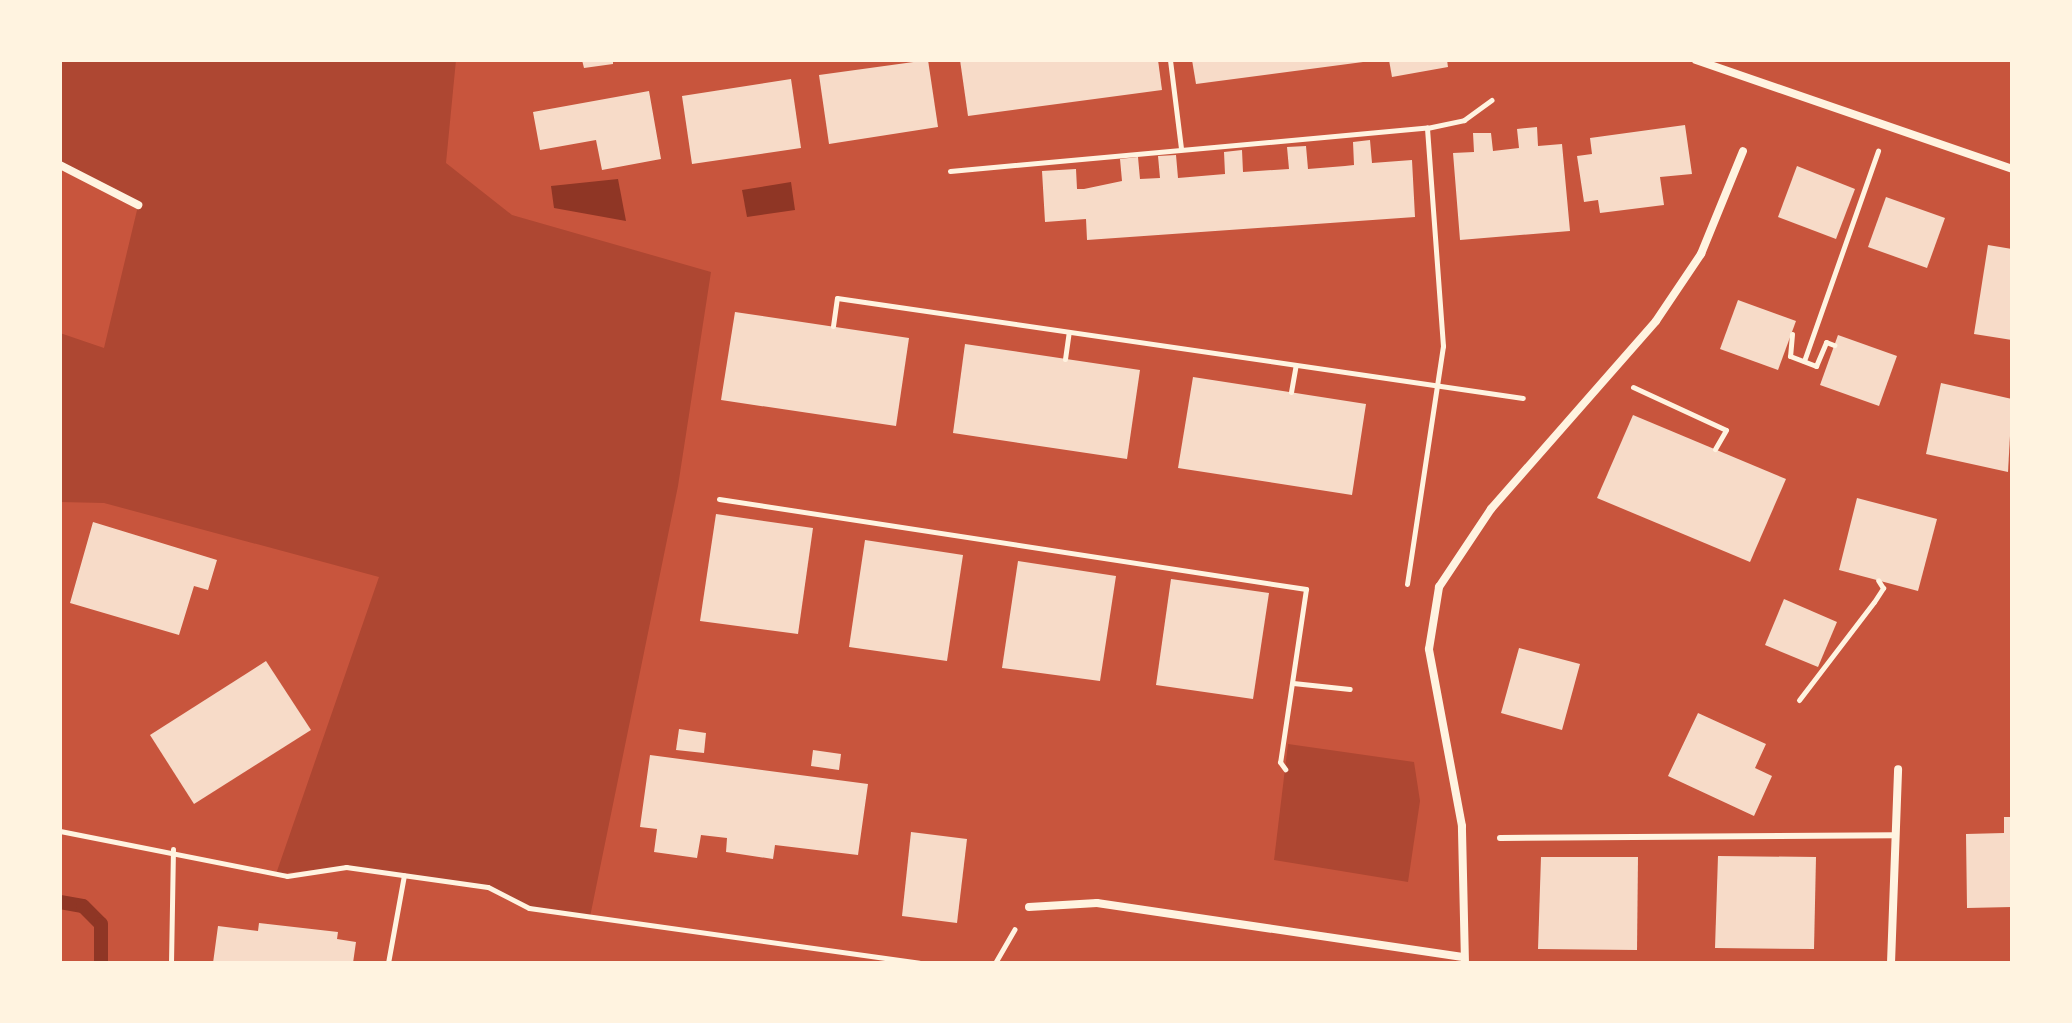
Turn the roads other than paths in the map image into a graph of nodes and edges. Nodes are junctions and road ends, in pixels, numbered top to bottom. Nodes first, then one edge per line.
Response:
1 (1696, 60) edge
2 (1743, 151) dead end
3 (60, 165) edge
4 (2012, 169) edge
5 (138, 205) dead end
6 (1898, 769) dead end
7 (1896, 835) junction
8 (1500, 838) dead end
9 (1029, 907) road end
10 (1463, 960) edge
11 (1891, 963) edge

1 - 4 street
2 - 10 street
3 - 5 street
6 - 7 street
7 - 8 lane
7 - 11 street
9 - 10 street

